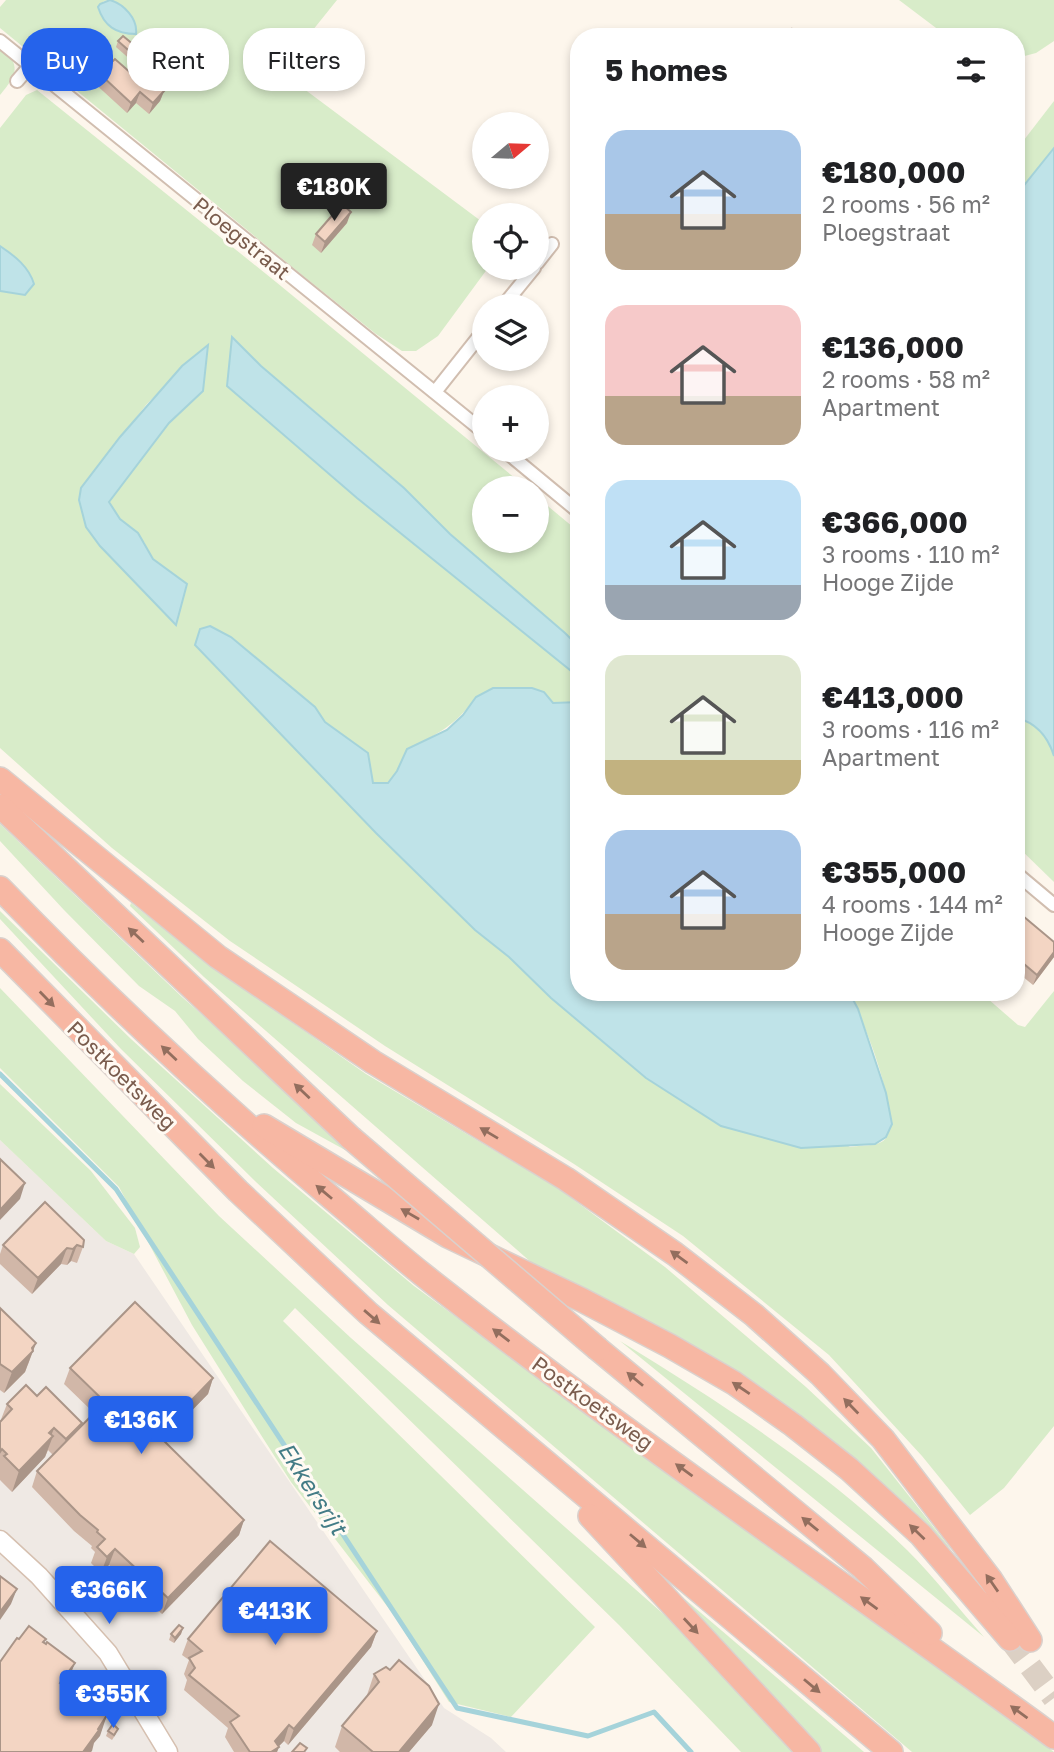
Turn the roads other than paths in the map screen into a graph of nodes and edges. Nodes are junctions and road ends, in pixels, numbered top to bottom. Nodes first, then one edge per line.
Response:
1 (0, 41) edge
2 (21, 58) edge
3 (21, 76) edge
4 (17, 81) dead end
5 (61, 91) edge
6 (552, 244) dead end
7 (549, 248) edge
8 (524, 280) edge
9 (513, 294) edge
10 (472, 345) edge
11 (435, 392) junction
12 (472, 422) edge
13 (519, 462) edge
14 (570, 504) edge
15 (0, 779) edge
16 (0, 806) edge
17 (1025, 881) edge
18 (0, 888) edge
19 (1054, 905) edge
20 (0, 950) edge
21 (219, 1099) junction
22 (529, 1450) junction
23 (0, 1540) edge
24 (984, 1686) junction
25 (1054, 1737) edge
26 (168, 1752) edge
27 (808, 1752) edge
28 (891, 1752) edge

1 - 2 street, Ploegstraat
3 - 4 street
5 - 11 street, Ploegstraat
6 - 7 street
8 - 9 street
10 - 11 street
11 - 12 street, Ploegstraat
13 - 14 street
15 - 21 highway, Postkoetsweg
24 -> 16 highway, Postkoetsweg, bridge
17 - 19 street
21 -> 18 highway, Postkoetsweg
20 -> 22 highway, Postkoetsweg
24 -> 21 highway, Postkoetsweg
22 -> 27 highway, Postkoetsweg
22 -> 28 highway, Postkoetsweg
23 - 26 street
25 -> 24 highway, Postkoetsweg

